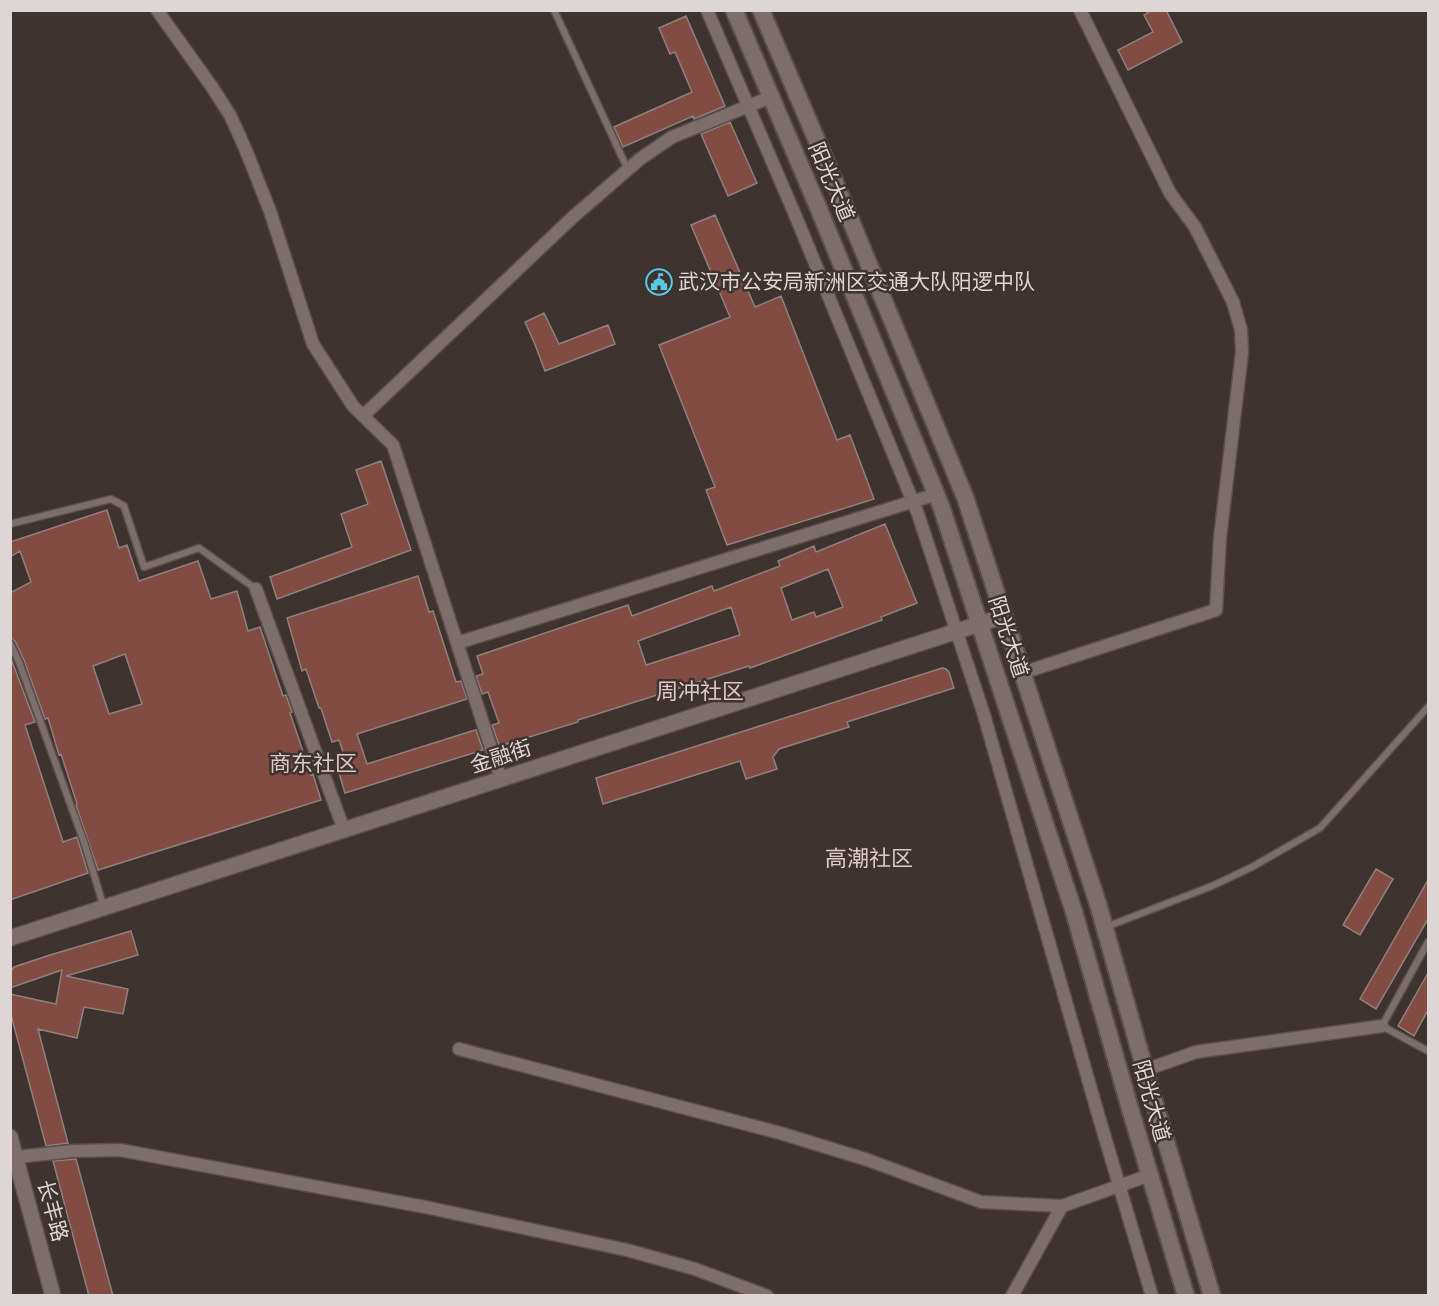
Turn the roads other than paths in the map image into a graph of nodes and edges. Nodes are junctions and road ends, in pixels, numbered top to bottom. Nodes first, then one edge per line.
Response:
1 (157, 10) edge
2 (554, 10) edge
3 (707, 10) edge
4 (734, 10) edge
5 (761, 10) edge
6 (1080, 10) edge
7 (771, 97) junction
8 (748, 106) junction
9 (628, 170) junction
10 (363, 416) junction
11 (937, 494) junction
12 (913, 501) junction
13 (10, 524) edge
14 (256, 589) joint
15 (1004, 616) junction
16 (980, 624) junction
17 (957, 632) junction
18 (10, 643) edge
19 (457, 643) junction
20 (1023, 673) junction
21 (1428, 707) edge
22 (501, 779) junction
23 (344, 830) junction
24 (104, 908) junction
25 (1104, 927) junction
26 (10, 938) edge
27 (1428, 942) edge
28 (1382, 1026) junction
29 (459, 1049) dead end
30 (1428, 1051) edge
31 (1145, 1070) junction
32 (12, 1146) edge
33 (1150, 1175) junction
34 (1119, 1186) junction
35 (1062, 1206) junction
36 (53, 1296) edge
37 (767, 1296) edge
38 (1012, 1296) edge
39 (1152, 1296) edge
40 (1186, 1296) edge
41 (1212, 1296) edge

1 - 10 street
2 - 9 lane
3 - 8 street
4 - 7 main road, 阳光大道
5 - 15 main road, 阳光大道
6 - 20 street
7 - 8 street
7 - 11 main road, 阳光大道
8 - 9 street
8 - 12 street
9 - 10 street
10 - 19 street
11 - 12 street
11 - 16 main road, 阳光大道
12 - 17 street
12 - 19 street
13 - 14 lane
14 - 23 street
15 - 16 street, 金融街
15 - 20 main road, 阳光大道
16 - 17 street, 金融街
16 - 33 main road, 阳光大道
17 - 22 street, 金融街
17 - 34 street
18 - 24 lane
19 - 22 street
20 - 25 main road, 阳光大道
21 - 25 lane
22 - 23 street, 金融街
23 - 24 street, 金融街
24 - 26 street, 金融街
25 - 31 main road, 阳光大道
27 - 28 lane
28 - 30 lane
28 - 31 street
29 - 35 street
31 - 41 main road, 阳光大道
32 - 36 street, 长丰路
32 - 37 street
33 - 34 street
33 - 40 main road, 阳光大道
34 - 35 street
34 - 39 street
35 - 38 street

